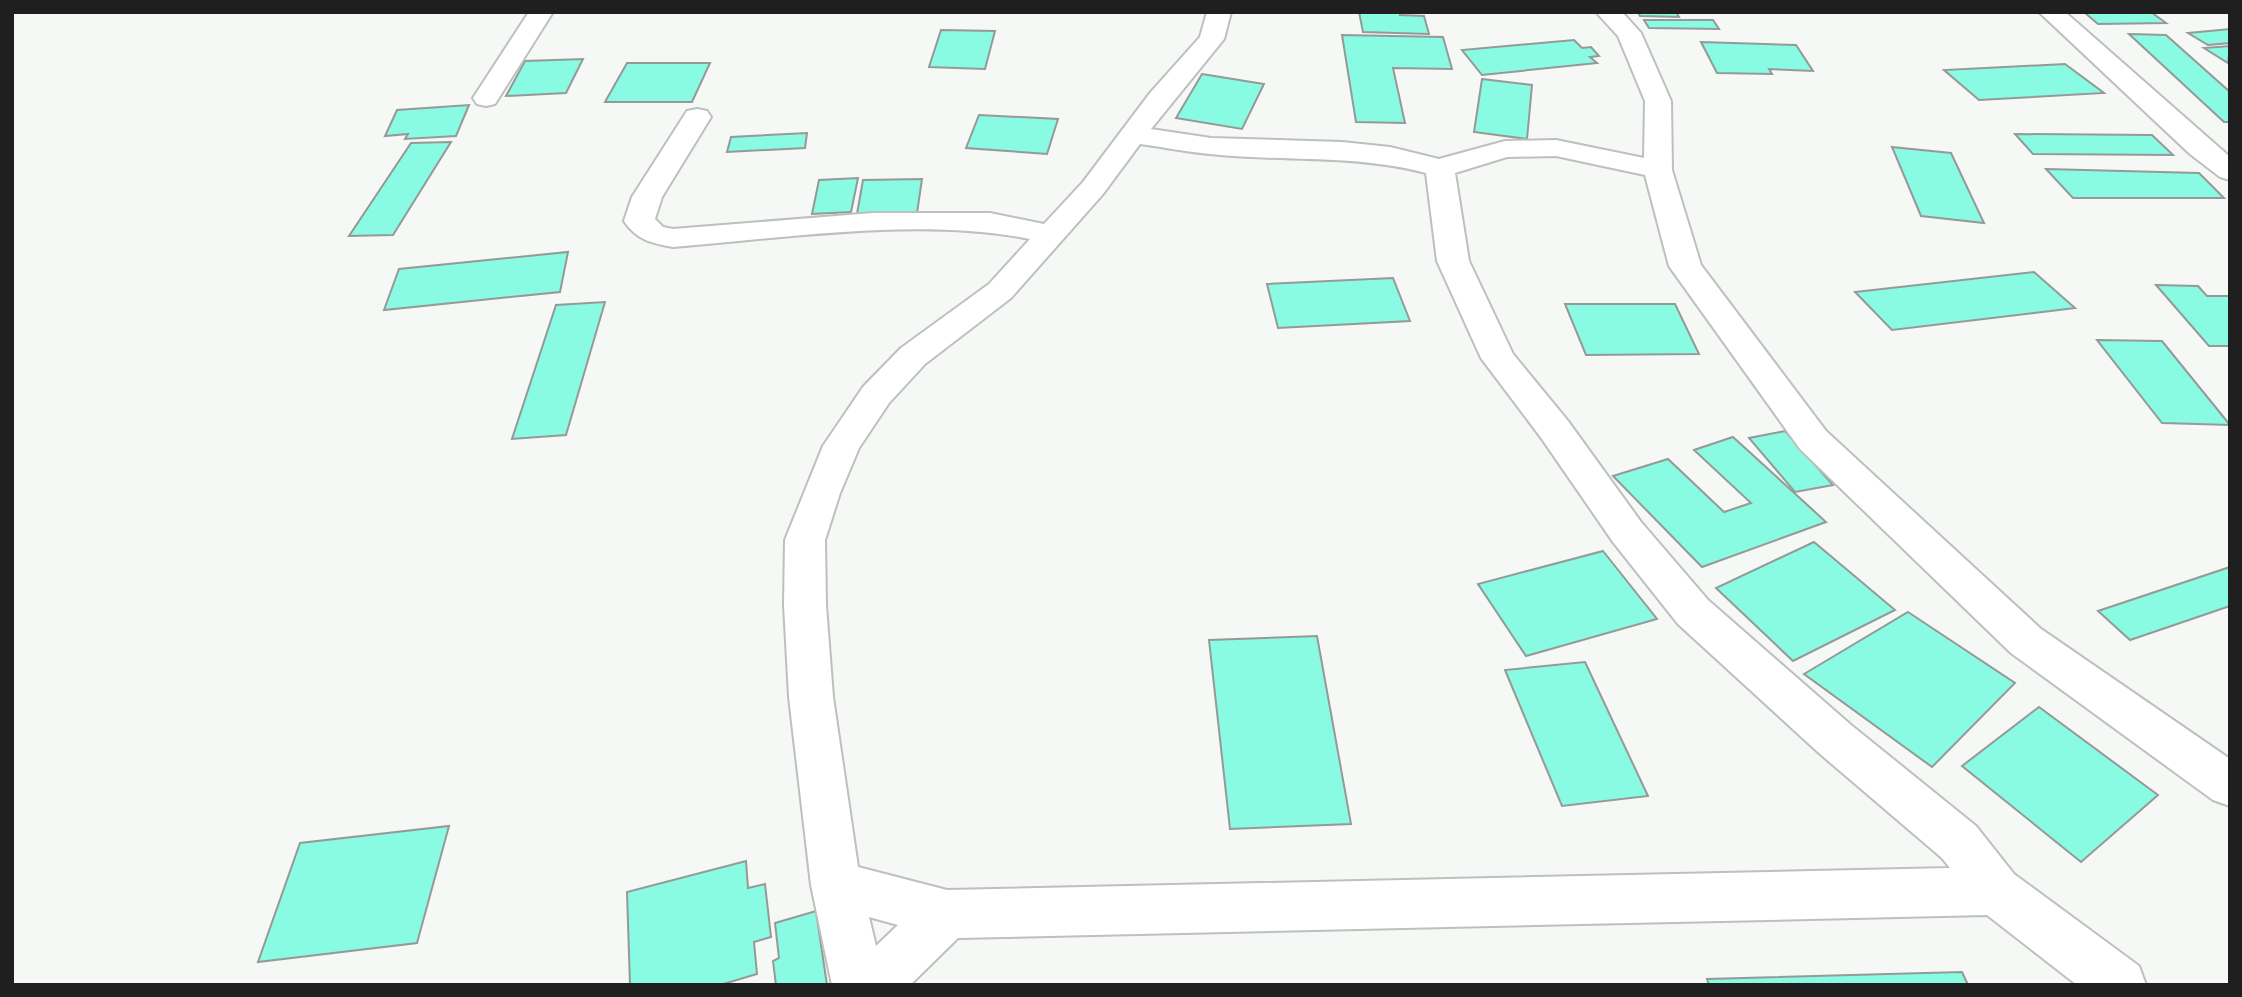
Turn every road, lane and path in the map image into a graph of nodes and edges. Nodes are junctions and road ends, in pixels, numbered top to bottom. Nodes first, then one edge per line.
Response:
1 (541, 12) edge
2 (1219, 12) edge
3 (1608, 12) edge
4 (2051, 12) edge
5 (486, 97) dead end
6 (697, 117) dead end
7 (1132, 134) junction
8 (1440, 168) junction
9 (1658, 170) junction
10 (2230, 171) edge
11 (1050, 234) junction
12 (2230, 785) edge
13 (836, 884) junction
14 (1996, 891) junction
15 (947, 914) junction
16 (859, 985) edge
17 (872, 985) edge
18 (2120, 985) edge

1 - 5 street
2 - 7 street
3 - 9 street
4 - 10 street
6 - 11 street
7 - 8 street
7 - 11 street
8 - 9 street
8 - 14 street
9 - 12 street
11 - 13 street
13 - 15 street
13 - 16 street
14 - 15 street
14 - 18 street
15 - 17 street

